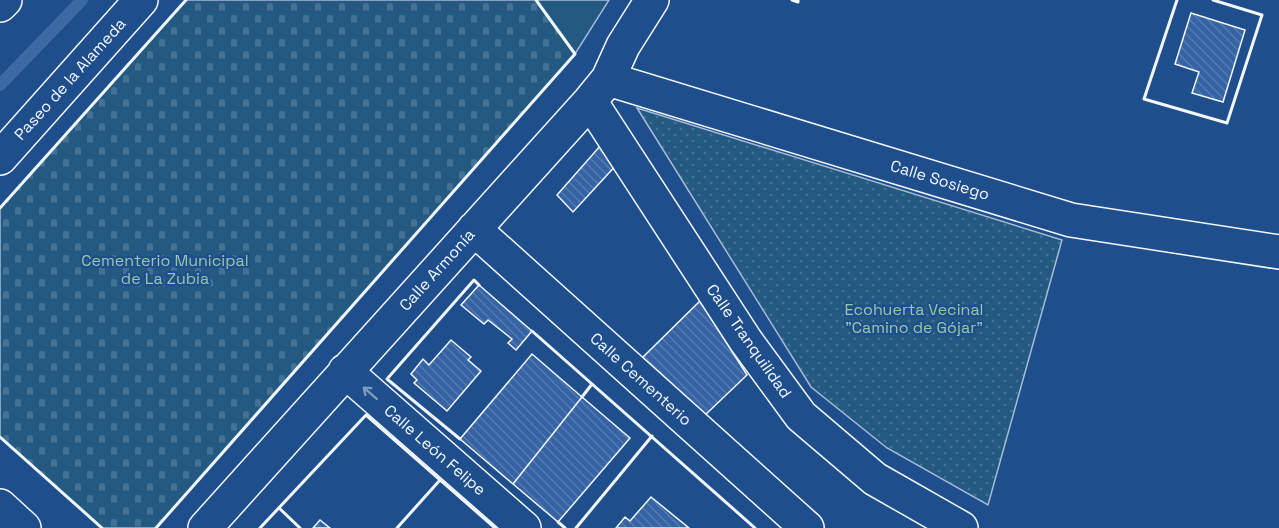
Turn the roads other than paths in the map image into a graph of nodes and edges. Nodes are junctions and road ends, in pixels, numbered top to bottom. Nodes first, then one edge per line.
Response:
1 (5, 0) edge
2 (141, 0) edge
3 (652, 0) edge
4 (0, 5) edge
5 (599, 90) junction
6 (0, 158) edge
7 (474, 229) junction
8 (1279, 252) edge
9 (345, 371) junction
10 (0, 506) edge
11 (24, 528) edge
12 (205, 528) edge
13 (524, 528) edge
14 (807, 528) edge
15 (961, 528) edge

1 - 4 street
2 - 6 street, Paseo de la Alameda
3 - 5 street, Calle Armonía
5 - 7 street, Calle Armonía
5 - 8 street, Calle Sosiego
5 - 15 street, Calle Tranquilidad
7 - 9 street, Calle Armonía
7 - 14 street, Calle Cementerio
9 - 12 street, Calle Armonía
13 -> 9 street, Calle León Felipe
10 - 11 street

